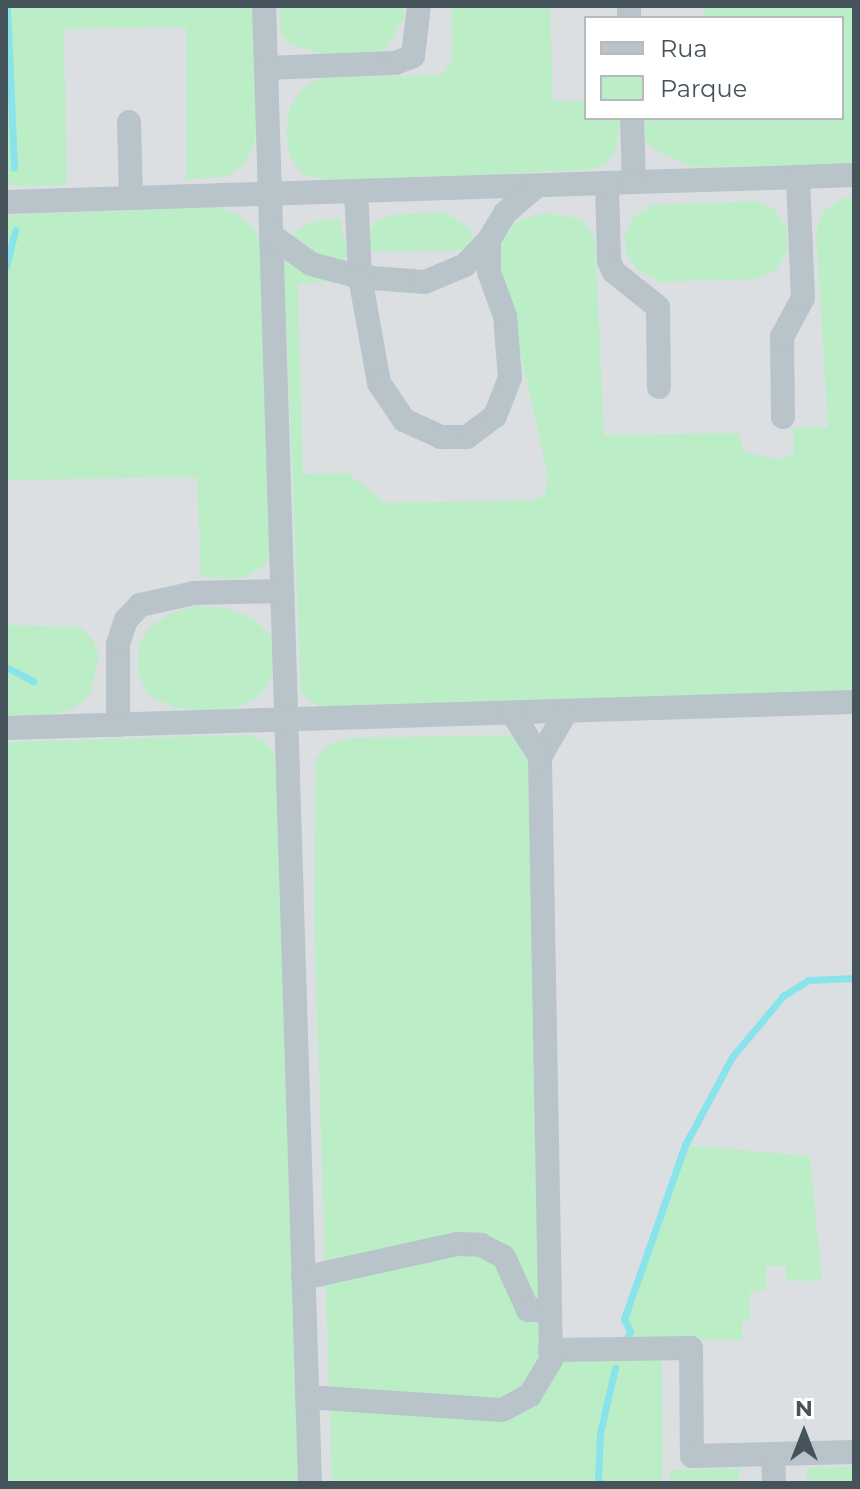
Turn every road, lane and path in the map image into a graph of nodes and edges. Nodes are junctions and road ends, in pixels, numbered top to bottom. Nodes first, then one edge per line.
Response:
1 (264, 6) edge
2 (419, 6) edge
3 (266, 68) junction
4 (632, 120) edge
5 (129, 122) dead end
6 (854, 175) edge
7 (798, 177) junction
8 (634, 182) junction
9 (607, 183) junction
10 (538, 185) junction
11 (356, 191) junction
12 (270, 193) junction
13 (131, 198) junction
14 (6, 202) edge
15 (271, 235) junction
16 (489, 240) junction
17 (360, 277) junction
18 (659, 387) dead end
19 (783, 417) dead end
20 (282, 591) junction
21 (854, 702) edge
22 (566, 712) junction
23 (513, 714) junction
24 (286, 722) junction
25 (118, 725) junction
26 (6, 728) edge
27 (540, 757) junction
28 (303, 1278) junction
29 (550, 1310) junction
30 (550, 1350) junction
31 (307, 1397) junction
32 (854, 1452) edge
33 (773, 1454) junction
34 (310, 1483) edge
35 (774, 1483) edge

1 - 3 lane
2 - 3 lane
3 - 12 lane
4 - 8 lane
5 - 13 lane
6 - 7 lane
7 - 8 lane
7 - 19 lane
8 - 9 lane
9 - 10 lane
9 - 18 lane
10 - 11 lane
10 - 16 lane
11 - 12 lane
11 - 17 lane
12 - 13 lane
12 - 15 lane
13 - 14 lane
15 - 17 lane
15 - 20 lane
16 - 17 lane
16 - 17 lane
20 - 24 lane
20 - 25 lane
21 - 22 lane
22 - 23 lane
22 - 27 lane
23 - 24 lane
23 - 27 lane
24 - 25 lane
24 - 28 lane
25 - 26 lane
27 - 29 lane
28 - 29 lane
28 - 31 lane
29 - 30 lane
30 - 31 lane
30 - 33 lane
31 - 34 lane
32 - 33 lane
33 - 35 lane

